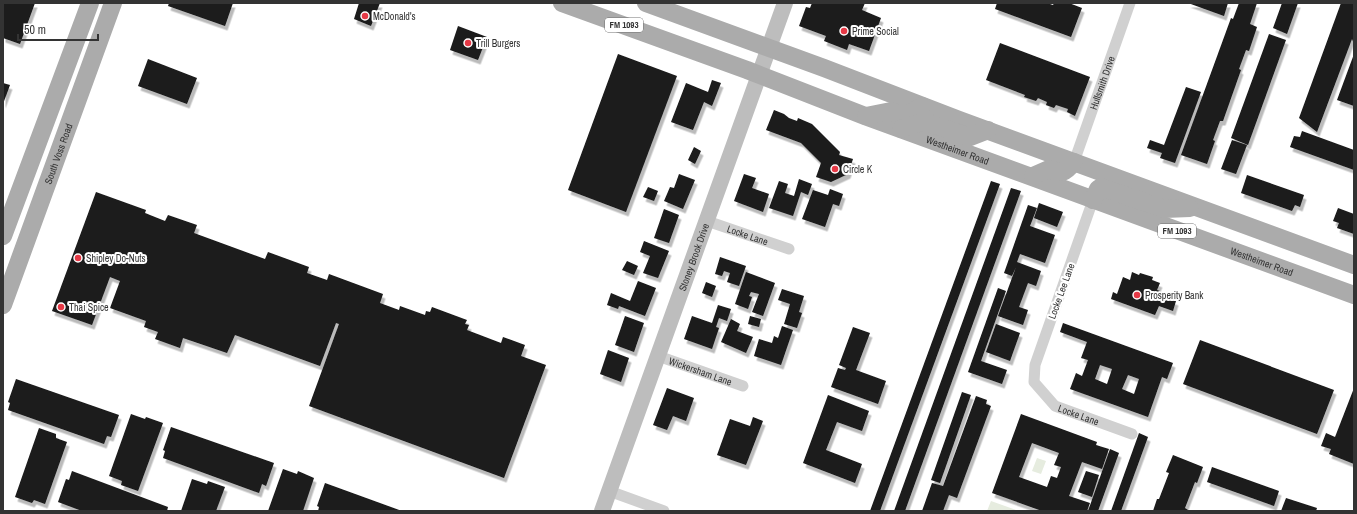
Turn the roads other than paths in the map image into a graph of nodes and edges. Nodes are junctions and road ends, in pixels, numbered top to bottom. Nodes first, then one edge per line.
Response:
1 (113, 3) edge
2 (646, 3) edge
3 (785, 3) edge
4 (1130, 3) edge
5 (565, 4) edge
6 (87, 9) edge
7 (105, 23) junction
8 (769, 49) junction
9 (759, 74) junction
10 (922, 106) junction
11 (865, 116) junction
12 (901, 129) junction
13 (988, 130) junction
14 (34, 153) junction
15 (56, 161) junction
16 (1074, 162) junction
17 (1033, 176) junction
18 (1093, 200) junction
19 (1197, 207) junction
20 (706, 221) junction
21 (3, 236) edge
22 (789, 249) dead end
23 (1354, 265) edge
24 (1322, 284) junction
25 (1354, 289) edge
26 (1354, 295) edge
27 (4, 300) edge
28 (658, 356) junction
29 (1034, 382) joint
30 (743, 386) dead end
31 (1132, 434) dead end
32 (609, 491) junction
33 (602, 511) edge
34 (664, 511) edge

1 - 7 main road, South Voss Road
2 - 8 main road, FM 1093
3 - 8 street, Stoney Brook Drive
4 - 16 street, Hullsmith Drive
5 - 9 main road, Westheimer Road / FM 1093
6 - 7 main road
6 - 14 main road
7 - 15 main road, South Voss Road
8 - 9 street, Stoney Brook Drive
8 - 10 main road, FM 1093
9 - 11 main road, Westheimer Road / FM 1093
9 - 20 street, Stoney Brook Drive
10 - 11 main road
10 - 13 main road, FM 1093
11 - 12 main road, Westheimer Road / FM 1093
12 - 13 main road
12 - 17 main road, Westheimer Road / FM 1093
13 - 16 main road, FM 1093
14 - 15 main road
14 - 21 main road
15 - 27 main road, South Voss Road
16 - 17 main road
16 - 19 main road, FM 1093
17 - 18 main road, Westheimer Road / FM 1093
18 - 19 main road
18 - 24 main road, Westheimer Road / FM 1093
18 - 29 street, Locke Lee Lane
19 - 23 main road, FM 1093
20 - 22 street, Locke Lane
20 - 28 street, Stoney Brook Drive
24 - 25 main road
24 - 26 main road, Westheimer Road / FM 1093
28 - 30 street, Wickersham Lane
28 - 32 street, Stoney Brook Drive
29 - 31 street, Locke Lane
32 - 33 street, Stoney Brook Drive
32 - 34 street

